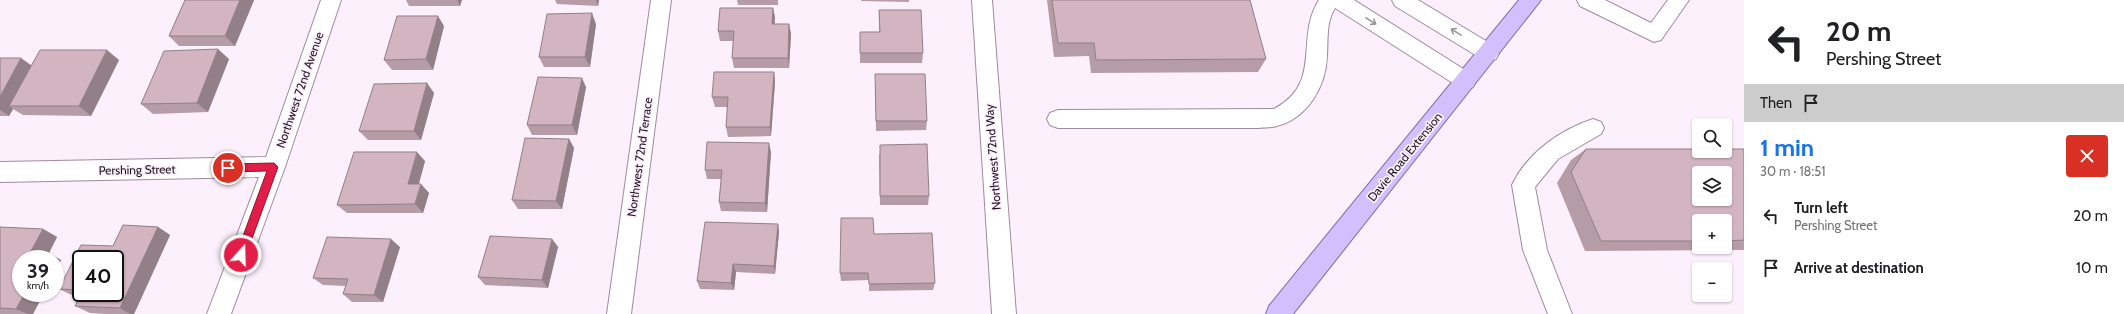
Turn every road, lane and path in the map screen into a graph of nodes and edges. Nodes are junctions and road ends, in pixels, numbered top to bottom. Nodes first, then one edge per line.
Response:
1 (331, 0) edge
2 (661, 0) edge
3 (982, 0) edge
4 (1329, 0) edge
5 (1338, 0) edge
6 (1402, 0) edge
7 (1531, 0) edge
8 (1587, 0) edge
9 (1679, 0) edge
10 (1489, 53) junction
11 (1466, 81) junction
12 (1058, 119) dead end
13 (1593, 128) dead end
14 (274, 167) junction
15 (0, 172) edge
16 (219, 314) edge
17 (619, 314) edge
18 (1004, 314) edge
19 (1278, 314) edge
20 (1560, 314) edge

1 - 14 street, Northwest 72nd Avenue
2 - 17 street, Northwest 72nd Terrace
3 - 18 street, Northwest 72nd Way
4 - 12 street
5 -> 11 street
10 -> 6 street
7 - 10 main road, Davie Road Extension
8 - 9 street
10 - 11 main road, Davie Road Extension
11 - 19 main road, Davie Road Extension
13 - 20 street
14 - 15 street, Pershing Street
14 - 16 street, Northwest 72nd Avenue

